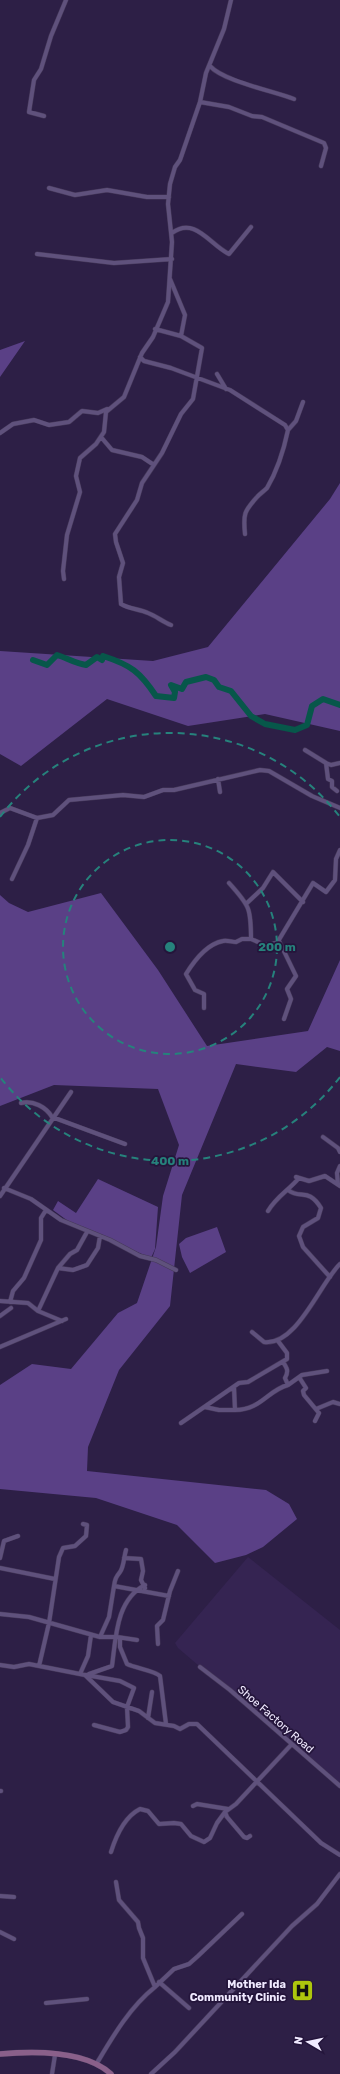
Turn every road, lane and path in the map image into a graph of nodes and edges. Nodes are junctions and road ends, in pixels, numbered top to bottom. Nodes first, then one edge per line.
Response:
1 (66, 0) edge
2 (230, 0) edge
3 (210, 66) junction
4 (294, 98) dead end
5 (200, 102) junction
6 (44, 116) dead end
7 (321, 166) dead end
8 (49, 188) dead end
9 (169, 197) junction
10 (251, 227) dead end
11 (172, 233) junction
12 (37, 254) dead end
13 (172, 259) junction
14 (170, 279) junction
15 (155, 329) junction
16 (181, 336) junction
17 (140, 358) junction
18 (217, 374) dead end
19 (195, 378) junction
20 (226, 389) junction
21 (303, 402) dead end
22 (110, 408) junction
23 (288, 430) junction
24 (0, 433) edge
25 (101, 437) junction
26 (154, 465) junction
27 (245, 534) dead end
28 (64, 578) dead end
29 (171, 625) dead end
30 (305, 750) dead end
31 (326, 763) junction
32 (340, 763) edge
33 (218, 779) junction
34 (337, 791) dead end
35 (220, 792) dead end
36 (340, 808) edge
37 (0, 813) edge
38 (37, 818) junction
39 (340, 850) edge
40 (12, 879) dead end
41 (229, 883) dead end
42 (303, 902) junction
43 (247, 903) junction
44 (251, 939) junction
45 (279, 941) junction
46 (204, 1008) dead end
47 (284, 1019) dead end
48 (71, 1092) dead end
49 (21, 1103) dead end
50 (52, 1117) junction
51 (323, 1137) dead end
52 (125, 1144) dead end
53 (340, 1152) edge
54 (340, 1166) edge
55 (339, 1185) edge
56 (4, 1188) junction
57 (288, 1190) junction
58 (0, 1196) edge
59 (46, 1210) junction
60 (268, 1211) dead end
61 (87, 1232) junction
62 (100, 1236) junction
63 (340, 1264) edge
64 (58, 1268) junction
65 (176, 1270) dead end
66 (330, 1277) junction
67 (0, 1301) edge
68 (10, 1302) junction
69 (11, 1308) dead end
70 (38, 1311) junction
71 (0, 1316) edge
72 (66, 1319) dead end
73 (62, 1321) junction
74 (252, 1332) dead end
75 (278, 1341) junction
76 (0, 1346) edge
77 (283, 1362) junction
78 (327, 1371) dead end
79 (299, 1377) junction
80 (288, 1385) junction
81 (234, 1387) junction
82 (340, 1404) edge
83 (205, 1407) junction
84 (316, 1409) junction
85 (235, 1410) junction
86 (315, 1421) dead end
87 (181, 1422) dead end
88 (82, 1524) dead end
89 (18, 1536) dead end
90 (126, 1550) dead end
91 (0, 1558) edge
92 (124, 1558) junction
93 (0, 1568) edge
94 (178, 1571) dead end
95 (55, 1579) junction
96 (145, 1585) junction
97 (114, 1586) junction
98 (136, 1590) junction
99 (144, 1592) junction
100 (169, 1596) junction
101 (0, 1614) edge
102 (49, 1623) junction
103 (91, 1635) junction
104 (100, 1637) junction
105 (119, 1637) junction
106 (137, 1640) dead end
107 (158, 1644) dead end
108 (0, 1665) edge
109 (38, 1666) junction
110 (200, 1667) dead end
111 (80, 1674) junction
112 (85, 1675) junction
113 (152, 1692) dead end
114 (127, 1707) junction
115 (148, 1718) junction
116 (94, 1724) dead end
117 (166, 1724) junction
118 (291, 1745) junction
119 (257, 1782) junction
120 (340, 1786) edge
121 (192, 1806) dead end
122 (226, 1811) junction
123 (250, 1836) dead end
124 (111, 1852) dead end
125 (340, 1855) edge
126 (340, 1874) edge
127 (116, 1882) dead end
128 (0, 1896) edge
129 (14, 1897) dead end
130 (242, 1914) dead end
131 (0, 1932) edge
132 (14, 1939) dead end
133 (159, 1982) junction
134 (155, 1987) junction
135 (87, 1999) dead end
136 (46, 2003) dead end
137 (188, 2008) dead end
138 (0, 2054) edge
139 (55, 2055) junction
140 (98, 2063) junction
141 (52, 2074) edge
142 (111, 2074) edge
143 (151, 2074) edge

1 - 6 street
2 - 3 street
3 - 4 street
3 - 5 street
5 - 7 street
5 - 9 street
8 - 9 street
9 - 11 street
10 - 11 street
11 - 13 street
12 - 13 street
13 - 14 street
14 - 15 street
14 - 16 street
15 - 16 street
15 - 17 street
16 - 19 street
17 - 19 street
17 - 22 street
18 - 20 street
19 - 20 street
19 - 26 street
20 - 23 street
21 - 23 street
22 - 24 street
22 - 25 street
23 - 27 street
25 - 26 street
25 - 28 street
26 - 29 street
30 - 31 street
31 - 32 street
31 - 34 street
33 - 35 street
33 - 36 street
33 - 38 street
37 - 38 street
38 - 40 street
39 - 42 street
41 - 43 street
42 - 43 street
42 - 45 street
43 - 44 street
44 - 45 street
44 - 46 street
45 - 47 street
48 - 50 street
49 - 50 street
50 - 52 street
50 - 56 street
51 - 53 street
54 - 55 street
55 - 57 street
56 - 58 street
56 - 59 street
57 - 60 street
57 - 66 street
59 - 61 street
59 - 68 street
61 - 62 street
61 - 64 street
62 - 64 street
62 - 65 street
63 - 66 street
64 - 70 street
66 - 75 street
67 - 68 street
68 - 70 street
69 - 71 street
70 - 73 street
72 - 73 street
73 - 76 street
74 - 75 street
75 - 77 street
77 - 80 street
77 - 81 street
78 - 79 street
79 - 80 street
79 - 84 street
80 - 85 street
81 - 83 street
81 - 85 street
82 - 84 street
83 - 85 street
83 - 87 street
84 - 86 street
88 - 95 street
89 - 91 street
90 - 92 street
92 - 96 street
92 - 97 street
93 - 95 street
94 - 100 street
95 - 102 street
96 - 98 street
96 - 99 street
97 - 98 street
97 - 104 street
98 - 99 street
98 - 105 street
99 - 100 street
100 - 107 street
101 - 102 street
102 - 103 street
102 - 109 street
103 - 104 street
103 - 111 street
104 - 105 street
105 - 106 street
105 - 112 street
105 - 117 street
108 - 109 street
109 - 111 street
110 - 118 street, Shoe Factory Road
111 - 112 street
112 - 114 street
112 - 114 street
113 - 115 street
114 - 115 street
114 - 116 street
115 - 117 street
117 - 119 street
118 - 119 street
118 - 120 street, Shoe Factory Road
119 - 122 street
119 - 125 street
121 - 122 street
122 - 123 street
122 - 124 street
126 - 143 street
127 - 134 street
128 - 129 street
130 - 133 street
131 - 132 street
133 - 134 street
133 - 137 street
134 - 140 street
135 - 136 street
138 - 139 main road
139 - 140 main road
139 - 141 street
140 - 142 main road

